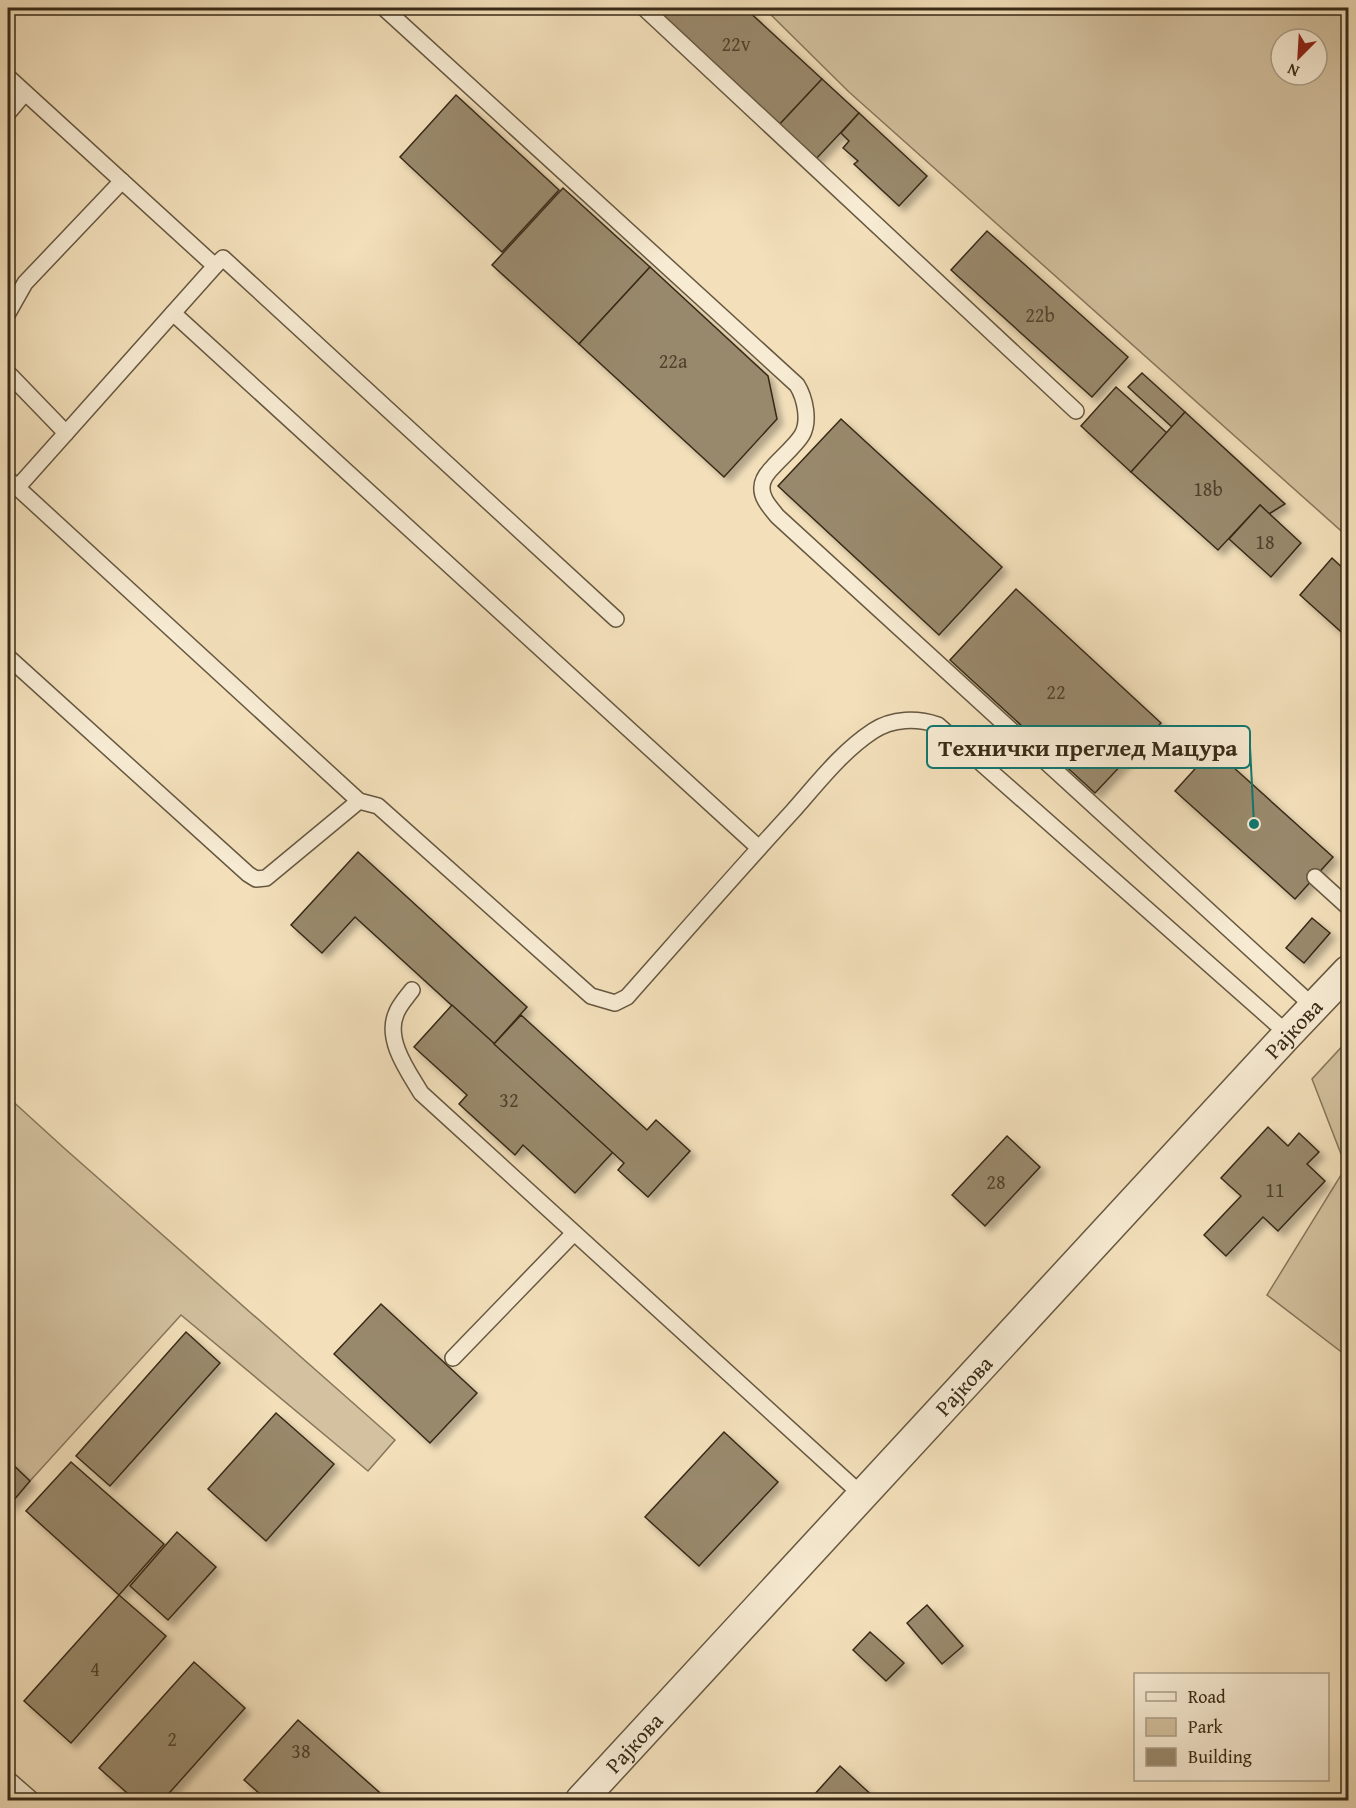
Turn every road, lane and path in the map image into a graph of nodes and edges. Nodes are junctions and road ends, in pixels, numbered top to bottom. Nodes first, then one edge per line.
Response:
1 (384, 8) edge
2 (644, 8) edge
3 (8, 77) edge
4 (25, 93) junction
5 (8, 112) edge
6 (122, 181) junction
7 (215, 266) junction
8 (8, 313) edge
9 (172, 313) junction
10 (8, 373) edge
11 (1076, 411) dead end
12 (66, 433) junction
13 (12, 484) edge
14 (616, 619) dead end
15 (8, 657) edge
16 (359, 801) junction
17 (759, 848) junction
18 (1316, 877) dead end
19 (1348, 907) edge
20 (1348, 971) edge
21 (412, 990) dead end
22 (1314, 1007) junction
23 (1288, 1034) junction
24 (574, 1233) junction
25 (453, 1358) dead end
26 (862, 1495) junction
27 (8, 1779) edge
28 (32, 1800) edge
29 (581, 1800) edge

1 - 22 lane
2 - 11 lane
3 - 4 lane
4 - 5 lane
4 - 6 lane
6 - 7 lane
6 - 8 lane
7 - 9 lane
7 - 14 lane
9 - 12 lane
9 - 17 lane
10 - 12 lane
12 - 13 lane
13 - 16 lane
15 - 16 lane
16 - 17 lane
17 - 23 lane
18 - 19 lane
20 - 22 street, Рајкова
21 - 24 lane
22 - 23 street, Рајкова
23 - 26 street, Рајкова
24 - 25 lane
24 - 26 lane
26 - 29 street, Рајкова
27 - 28 lane

